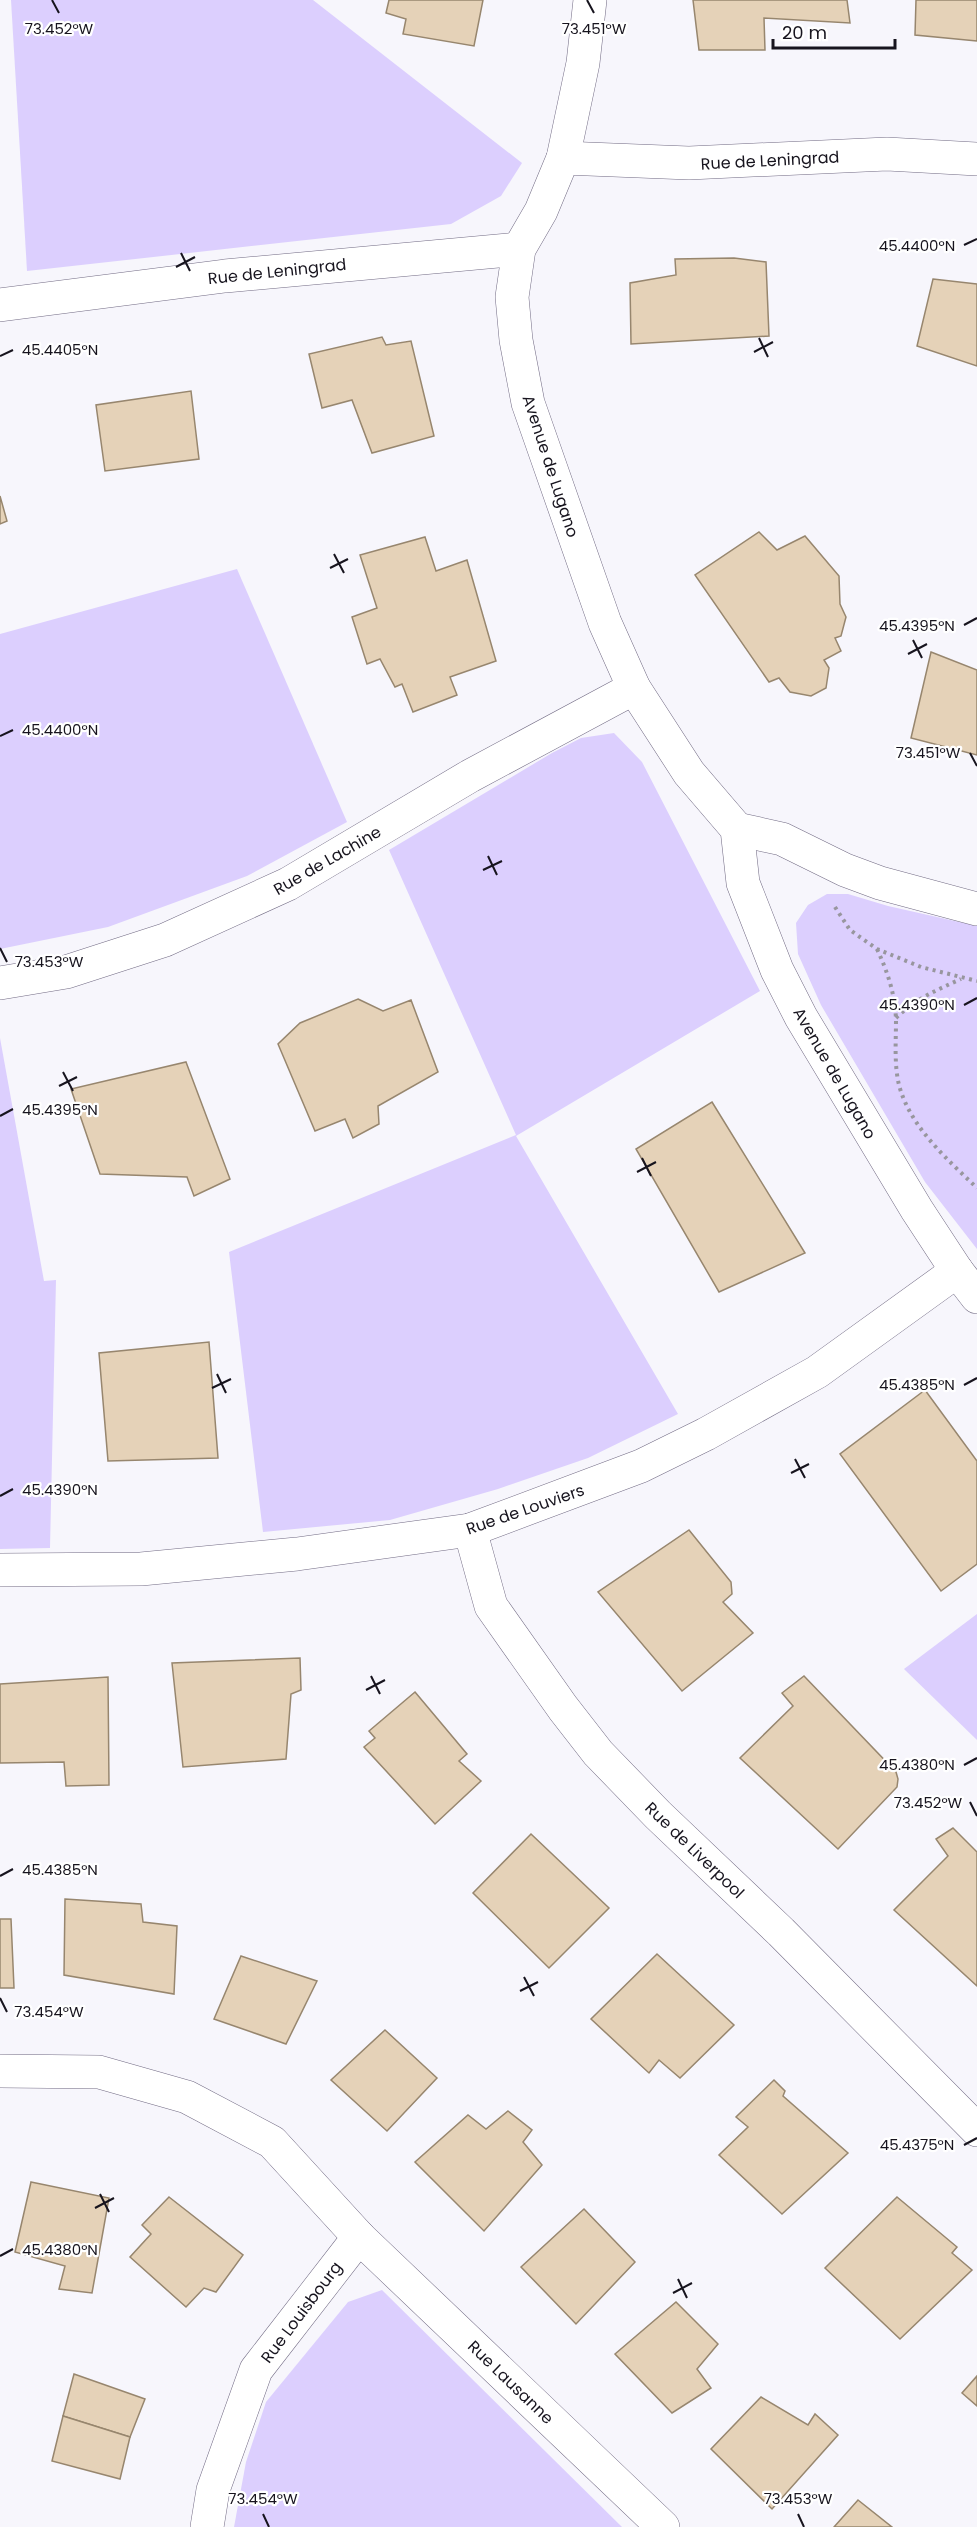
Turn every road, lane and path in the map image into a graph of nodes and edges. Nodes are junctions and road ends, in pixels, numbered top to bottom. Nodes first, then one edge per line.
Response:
1 (590, 0) edge
2 (563, 158) junction
3 (977, 159) edge
4 (519, 249) junction
5 (0, 305) edge
6 (634, 688) junction
7 (737, 829) junction
8 (833, 903) dead end
9 (977, 909) edge
10 (877, 949) junction
11 (962, 979) junction
12 (977, 981) edge
13 (0, 983) edge
14 (896, 1019) junction
15 (977, 1188) edge
16 (957, 1271) junction
17 (977, 1297) edge
18 (470, 1530) junction
19 (0, 1570) edge
20 (0, 2071) edge
21 (977, 2130) edge
22 (359, 2237) junction
23 (207, 2527) edge
24 (663, 2527) edge

1 - 2 street, Avenue de Lugano
2 - 3 street, Rue de Leningrad
2 - 4 street, Avenue de Lugano
4 - 5 street, Rue de Leningrad
4 - 6 street, Avenue de Lugano
6 - 7 street, Avenue de Lugano
6 - 13 street, Rue de Lachine
7 - 9 street
7 - 16 street, Avenue de Lugano
8 - 10 path
10 - 11 path
10 - 14 path
11 - 12 path
11 - 14 path
14 - 15 path
16 - 17 street, Avenue de Lugano
16 - 18 street, Rue de Louviers
18 - 19 street, Rue de Louviers
18 - 21 street, Rue de Liverpool
20 - 22 street, Rue Lausanne
22 - 23 street, Rue Louisbourg
22 - 24 street, Rue Lausanne

